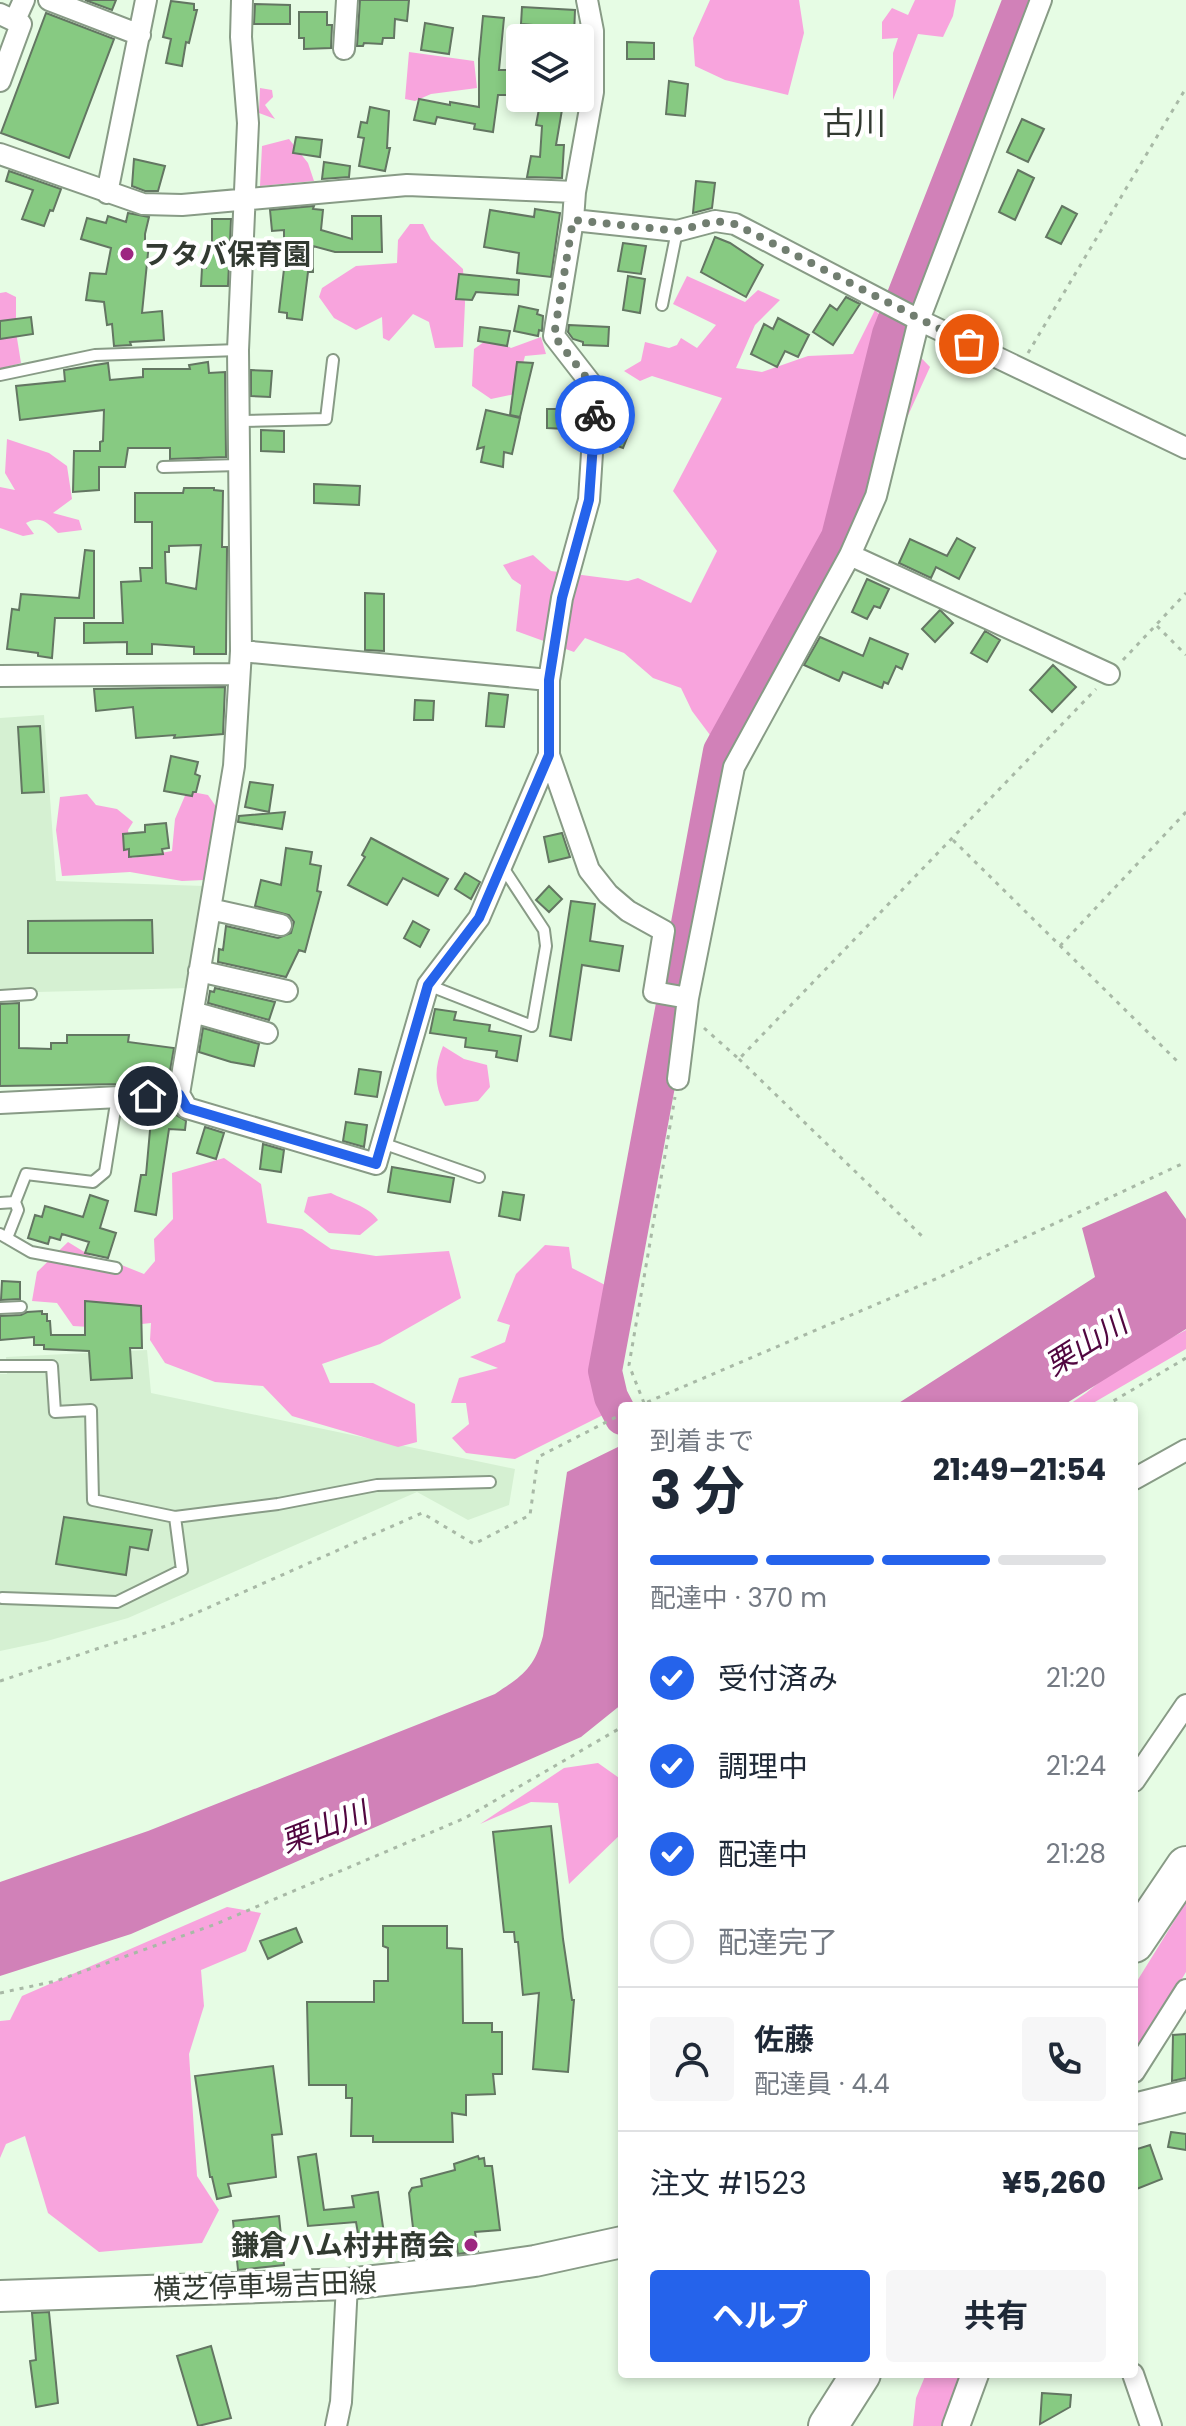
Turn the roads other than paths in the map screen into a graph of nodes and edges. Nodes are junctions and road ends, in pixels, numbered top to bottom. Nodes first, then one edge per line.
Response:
1 (24, 0) edge
2 (49, 0) edge
3 (146, 0) edge
4 (242, 0) edge
5 (347, 0) edge
6 (587, 0) edge
7 (1041, 0) edge
8 (7, 17) edge
9 (140, 35) junction
10 (344, 49) dead end
11 (0, 81) edge
12 (0, 154) edge
13 (575, 192) junction
14 (107, 193) junction
15 (246, 198) junction
16 (573, 220) junction
17 (677, 231) junction
18 (662, 305) dead end
19 (919, 320) junction
20 (238, 350) junction
21 (333, 360) dead end
22 (0, 375) edge
23 (240, 421) junction
24 (1186, 448) edge
25 (239, 465) junction
26 (163, 467) dead end
27 (850, 555) junction
28 (241, 651) junction
29 (238, 674) junction
30 (1109, 674) road end
31 (0, 676) edge
32 (549, 680) junction
33 (549, 755) junction
34 (502, 866) junction
35 (210, 909) junction
36 (281, 925) dead end
37 (199, 971) junction
38 (428, 985) junction
39 (287, 991) dead end
40 (31, 994) dead end
41 (0, 996) edge
42 (687, 1005) junction
43 (193, 1012) junction
44 (267, 1033) dead end
45 (678, 1079) road end
46 (179, 1094) junction
47 (117, 1097) junction
48 (0, 1103) edge
49 (382, 1143) junction
50 (479, 1177) dead end
51 (15, 1202) junction
52 (0, 1203) edge
53 (4, 1236) edge
54 (116, 1268) dead end
55 (21, 1307) dead end
56 (0, 1308) edge
57 (0, 1366) edge
58 (1186, 1450) edge
59 (1138, 1477) edge
60 (490, 1482) dead end
61 (175, 1517) junction
62 (2, 1598) dead end
63 (1186, 1705) edge
64 (1138, 1775) edge
65 (1186, 1866) edge
66 (1138, 1937) edge
67 (1186, 1990) edge
68 (1138, 2066) edge
69 (1186, 2096) edge
70 (1138, 2108) edge
71 (618, 2243) edge
72 (347, 2284) junction
73 (0, 2296) edge
74 (858, 2378) edge
75 (974, 2378) edge
76 (1134, 2378) edge
77 (336, 2426) edge
78 (828, 2426) edge
79 (956, 2426) edge
80 (1151, 2426) edge

1 - 8 street
2 - 9 street
3 - 9 street
4 - 15 street
5 - 10 street
6 - 13 street
7 - 19 street
8 - 11 street
9 - 14 street
12 - 14 street
13 - 15 street
13 - 16 street
14 - 15 street
15 - 20 street
16 - 17 street
16 - 32 street
17 - 18 lane
17 - 19 street
19 - 24 street
19 - 27 street
20 - 22 lane
20 - 23 street
21 - 23 lane
23 - 25 street
25 - 26 lane
25 - 28 street
27 - 30 street
27 - 42 street
28 - 29 street
28 - 32 street
29 - 31 street
29 - 35 street
32 - 33 street
33 - 34 street
33 - 42 street
34 - 38 street
34 - 38 lane
35 - 36 street
35 - 37 street
37 - 39 street
37 - 43 street
38 - 49 street
40 - 41 lane
42 - 45 street
43 - 44 street
43 - 46 street
46 - 47 street
46 - 49 street
47 - 48 street
47 - 51 lane
49 - 50 lane
51 - 52 lane
51 - 53 lane
53 - 54 lane
55 - 56 lane
57 - 61 lane
58 - 59 street
60 - 61 lane
61 - 62 lane
63 - 64 street
65 - 66 highway
67 - 68 street
69 - 70 main road
71 - 72 main road, 横芝停車場吉田線
72 - 73 main road, 横芝停車場吉田線
72 - 77 street
74 - 78 highway
75 - 79 street
76 - 80 street

